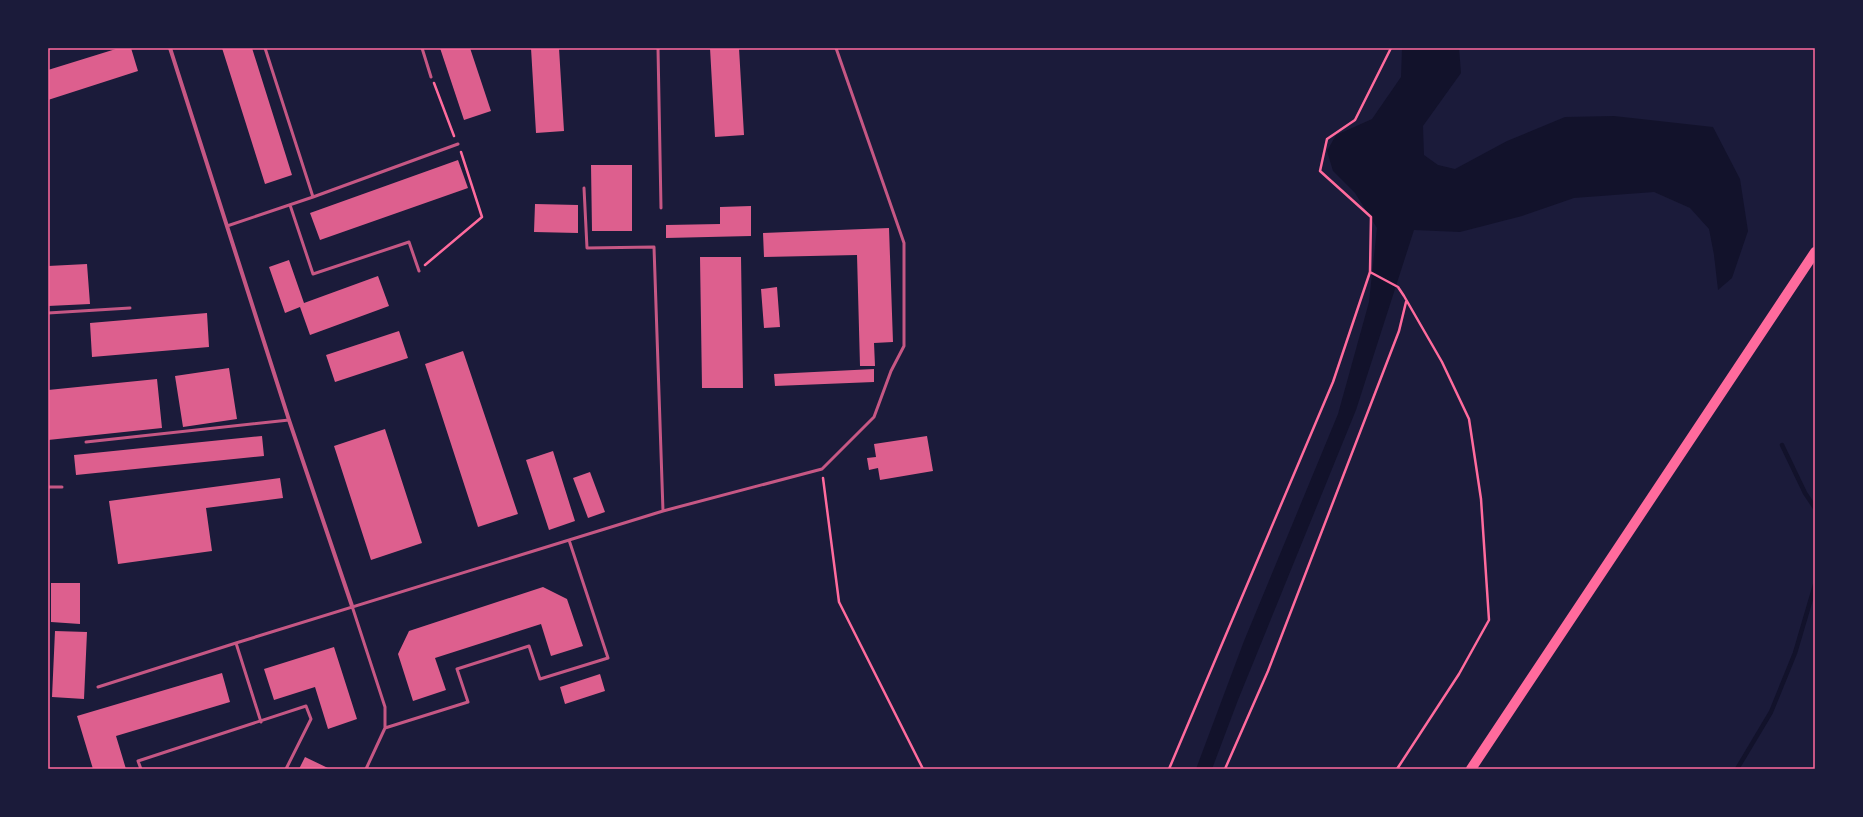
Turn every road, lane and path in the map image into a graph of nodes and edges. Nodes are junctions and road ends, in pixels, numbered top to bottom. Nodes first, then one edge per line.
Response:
1 (170, 48) edge
2 (265, 48) edge
3 (422, 48) edge
4 (658, 48) edge
5 (836, 48) edge
6 (1391, 48) edge
7 (432, 77) joint
8 (458, 144) junction
9 (584, 188) dead end
10 (313, 197) junction
11 (290, 205) junction
12 (661, 208) dead end
13 (227, 226) junction
14 (1815, 252) edge
15 (419, 270) joint
16 (1370, 272) junction
17 (1406, 301) junction
18 (130, 308) dead end
19 (48, 313) edge
20 (289, 420) junction
21 (86, 442) dead end
22 (822, 469) junction
23 (48, 487) edge
24 (62, 487) dead end
25 (663, 511) junction
26 (569, 540) junction
27 (352, 606) junction
28 (236, 643) junction
29 (98, 687) dead end
30 (261, 722) junction
31 (385, 728) junction
32 (141, 769) edge
33 (286, 769) edge
34 (366, 769) edge
35 (923, 769) edge
36 (1169, 769) edge
37 (1225, 769) edge
38 (1397, 769) edge
39 (1471, 769) edge

1 - 13 street
2 - 10 lane
3 - 7 lane
4 - 12 lane
5 - 22 lane
6 - 16 path
7 - 8 path
8 - 10 lane
8 - 15 path
9 - 25 lane
10 - 11 lane
11 - 13 lane
11 - 15 lane
13 - 20 street
14 - 39 main road
16 - 17 path
16 - 36 path
17 - 37 path
17 - 38 path
18 - 19 lane
20 - 21 lane
20 - 27 street
22 - 25 lane
22 - 35 path
23 - 24 lane
25 - 26 lane
26 - 27 lane
26 - 31 lane
27 - 28 lane
27 - 31 lane
28 - 29 lane
28 - 30 lane
30 - 32 lane
30 - 33 lane
31 - 34 lane

